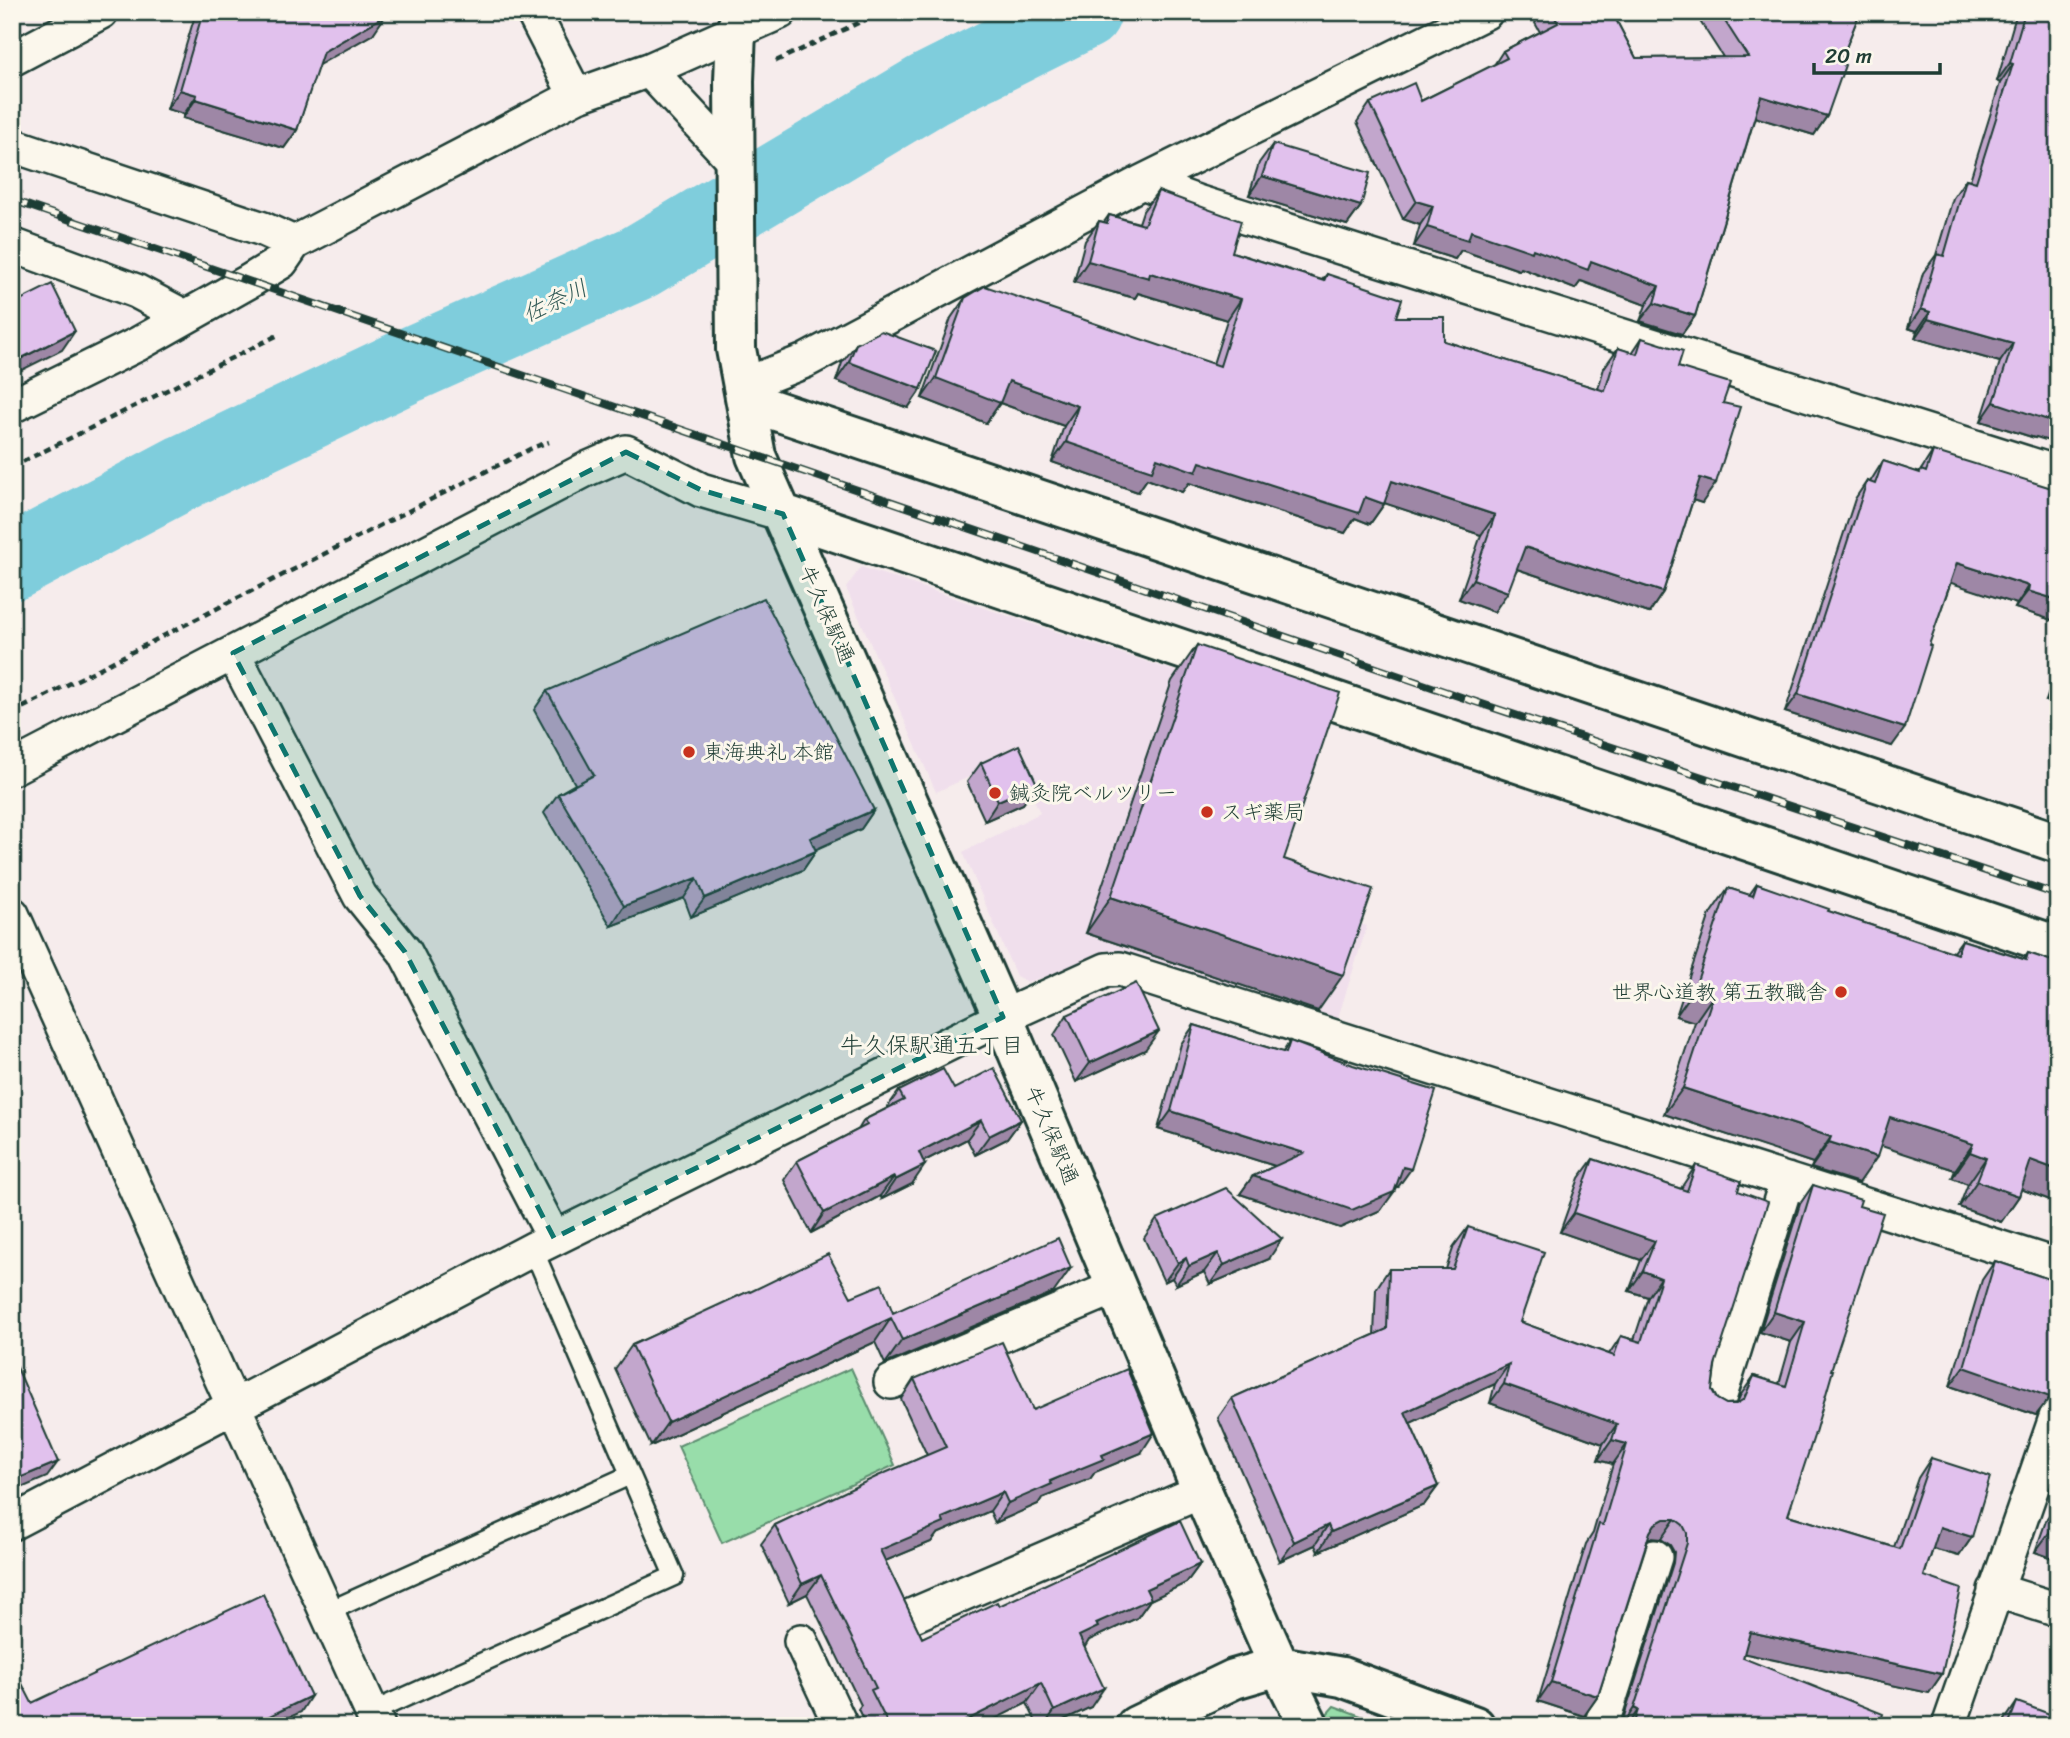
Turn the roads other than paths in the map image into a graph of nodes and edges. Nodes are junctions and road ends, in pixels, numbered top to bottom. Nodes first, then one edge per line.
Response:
1 (101, 12) edge
2 (533, 12) edge
3 (780, 12) edge
4 (1486, 12) edge
5 (739, 21) edge
6 (12, 59) edge
7 (649, 70) junction
8 (576, 96) junction
9 (12, 145) edge
10 (734, 161) junction
11 (1142, 182) junction
12 (294, 243) junction
13 (12, 245) edge
14 (185, 317) junction
15 (746, 393) junction
16 (12, 406) edge
17 (2058, 473) edge
18 (783, 514) junction
19 (233, 653) junction
20 (12, 768) edge
21 (2058, 843) edge
22 (12, 914) edge
23 (2058, 946) edge
24 (1003, 1017) junction
25 (1787, 1180) junction
26 (543, 1244) junction
27 (2058, 1266) edge
28 (1116, 1287) junction
29 (891, 1382) dead end
30 (1717, 1405) edge
31 (234, 1407) junction
32 (2058, 1412) edge
33 (630, 1475) junction
34 (1202, 1491) junction
35 (12, 1523) edge
36 (1655, 1557) dead end
37 (1996, 1591) junction
38 (2058, 1610) edge
39 (327, 1612) junction
40 (911, 1616) edge
41 (801, 1641) dead end
42 (1279, 1666) junction
43 (375, 1719) edge
44 (841, 1726) edge
45 (1136, 1726) edge
46 (1309, 1726) edge
47 (1475, 1726) edge
48 (1601, 1726) edge
49 (1949, 1726) edge

1 - 6 street
2 - 8 street
3 - 5 street
4 - 11 street
5 - 7 street
5 - 10 street, 牛久保駅通
7 - 8 street
7 - 10 street
8 - 12 street
9 - 12 street
10 - 15 street, 牛久保駅通
11 - 15 street
11 - 17 street
12 - 14 street
13 - 14 street
14 - 16 street
15 - 18 street, 牛久保駅通
15 - 21 street
18 - 19 street
18 - 23 street
18 - 24 street, 牛久保駅通
19 - 20 street
19 - 26 street
22 - 31 street
24 - 25 street
24 - 26 street
24 - 28 street, 牛久保駅通
25 - 27 street
25 - 30 street
26 - 31 street
26 - 33 lane
28 - 29 street
28 - 34 street, 牛久保駅通
31 - 35 street
31 - 39 street
32 - 37 street
33 - 39 lane
33 - 43 lane
34 - 40 street
34 - 42 street, 牛久保駅通
36 - 48 street
37 - 38 street
37 - 49 street
39 - 43 street
41 - 44 street
42 - 45 street
42 - 46 street, 牛久保駅通
42 - 47 street

